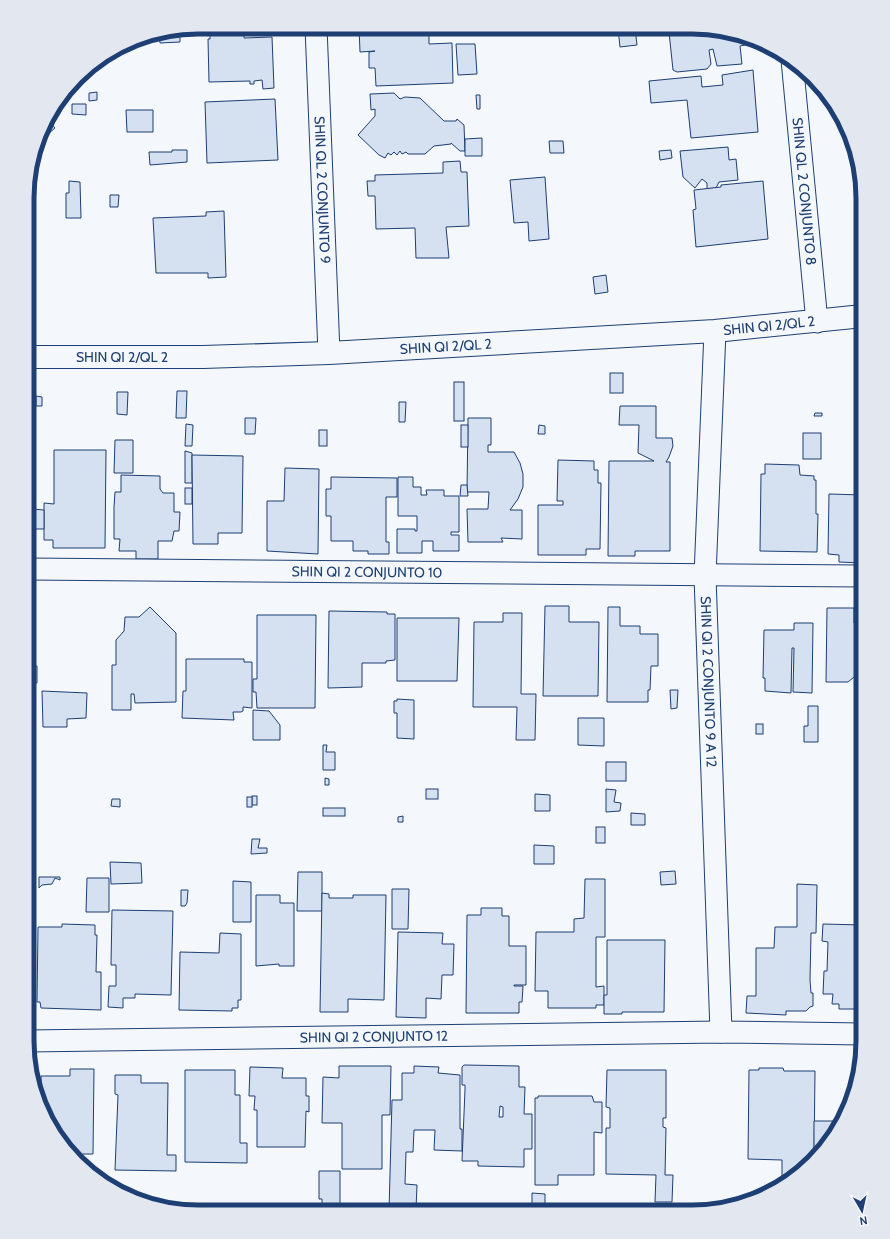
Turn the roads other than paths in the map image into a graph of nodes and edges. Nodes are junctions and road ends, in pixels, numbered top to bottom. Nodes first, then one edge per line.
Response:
1 (316, 34) edge
2 (793, 69) edge
3 (856, 317) edge
4 (817, 322) junction
5 (715, 331) junction
6 (329, 353) junction
7 (34, 356) edge
8 (34, 569) edge
9 (705, 576) junction
10 (856, 576) edge
11 (721, 1032) junction
12 (856, 1034) edge
13 (34, 1041) edge

1 - 6 street, SHIN QL 2 CONJUNTO 9
2 - 4 street, SHIN QL 2 CONJUNTO 8
3 - 4 street, SHIN QI 2/QL 2
4 - 5 street, SHIN QI 2/QL 2
5 - 6 street, SHIN QI 2/QL 2
5 - 9 street, SHIN QI 2 CONJUNTO 9 A 12
6 - 7 street, SHIN QI 2/QL 2
8 - 9 street, SHIN QI 2 CONJUNTO 10
9 - 10 street, SHIN QI 2 CONJUNTO 10
9 - 11 street, SHIN QI 2 CONJUNTO 9 A 12
11 - 12 street, SHIN QI 2 CONJUNTO 12
11 - 13 street, SHIN QI 2 CONJUNTO 12

